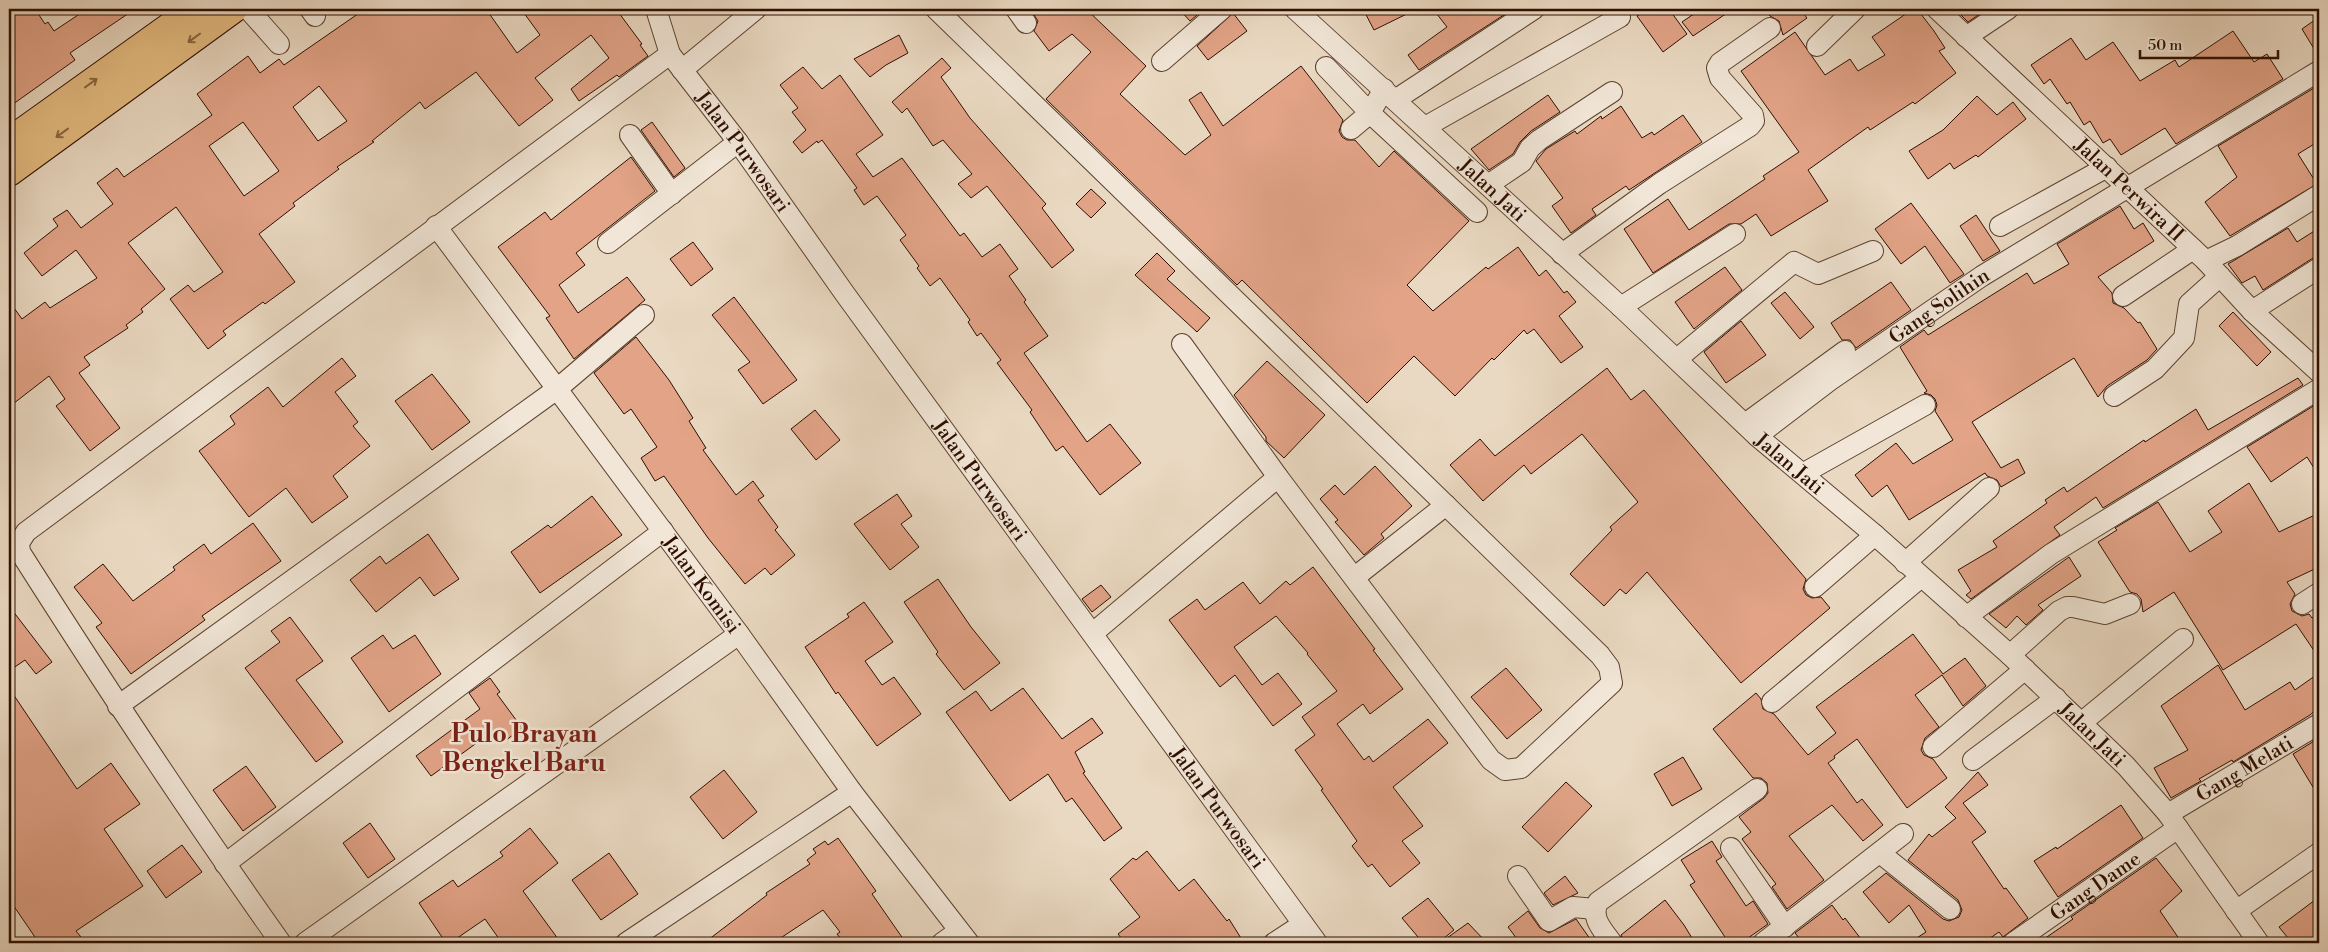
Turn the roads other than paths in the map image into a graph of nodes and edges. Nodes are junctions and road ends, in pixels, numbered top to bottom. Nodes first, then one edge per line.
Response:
1 (195, 9) edge
2 (233, 9) edge
3 (248, 9) edge
4 (656, 9) edge
5 (756, 9) edge
6 (936, 9) edge
7 (1222, 9) edge
8 (1295, 9) edge
9 (1534, 9) edge
10 (1855, 9) edge
11 (1937, 9) edge
12 (2008, 9) edge
13 (1620, 17) dead end
14 (1770, 28) dead end
15 (1966, 37) junction
16 (279, 44) dead end
17 (1817, 46) dead end
18 (670, 54) junction
19 (1162, 62) dead end
20 (1326, 67) dead end
21 (682, 70) junction
22 (2319, 71) edge
23 (1612, 92) dead end
24 (1389, 94) junction
25 (1370, 113) junction
26 (1425, 128) junction
27 (1351, 129) dead end
28 (630, 135) dead end
29 (9, 142) edge
30 (738, 142) junction
31 (2107, 167) junction
32 (9, 172) edge
33 (1488, 185) junction
34 (2127, 187) junction
35 (672, 194) junction
36 (2319, 195) edge
37 (1477, 212) dead end
38 (436, 226) junction
39 (2000, 226) dead end
40 (1735, 234) dead end
41 (608, 243) dead end
42 (1873, 251) dead end
43 (1562, 254) junction
44 (2200, 255) junction
45 (2319, 268) edge
46 (2220, 276) junction
47 (2123, 296) dead end
48 (1621, 307) junction
49 (2252, 311) junction
50 (644, 315) dead end
51 (1182, 344) dead end
52 (1845, 351) dead end
53 (1678, 360) junction
54 (2319, 372) edge
55 (557, 389) junction
56 (2319, 389) edge
57 (2114, 396) dead end
58 (1925, 405) dead end
59 (1751, 430) junction
60 (1804, 472) junction
61 (1278, 477) junction
62 (1989, 488) dead end
63 (1446, 505) junction
64 (663, 531) junction
65 (1875, 536) junction
66 (1905, 563) junction
67 (1355, 577) junction
68 (1921, 577) junction
69 (1815, 587) dead end
70 (2319, 593) edge
71 (2130, 604) dead end
72 (2302, 604) dead end
73 (1966, 617) junction
74 (1093, 633) junction
75 (739, 634) junction
76 (2183, 639) dead end
77 (2010, 655) junction
78 (2025, 669) junction
79 (2056, 698) junction
80 (1772, 702) dead end
81 (118, 706) junction
82 (2082, 723) junction
83 (2319, 724) edge
84 (1933, 747) dead end
85 (1973, 760) dead end
86 (1757, 789) dead end
87 (852, 792) junction
88 (2173, 821) junction
89 (1903, 834) dead end
90 (1731, 848) dead end
91 (1880, 853) junction
92 (2319, 853) edge
93 (225, 864) junction
94 (1518, 876) dead end
95 (1595, 909) junction
96 (1950, 909) dead end
97 (2236, 910) junction
98 (1303, 924) junction
99 (1785, 927) junction
100 (964, 937) edge
101 (281, 943) edge
102 (305, 943) edge
103 (626, 943) edge
104 (942, 943) edge
105 (1274, 943) edge
106 (1317, 943) edge
107 (1612, 943) edge
108 (1763, 943) edge
109 (2013, 943) edge
110 (2258, 943) edge

29 -> 1 highway
2 -> 32 highway
3 - 16 street
4 - 18 street, Jalan Purwosari
5 - 21 street
6 - 63 street
7 - 19 street
8 - 24 street, Jalan Jati
9 - 24 street
10 - 17 street
11 - 15 street, Jalan Perwira II
12 - 15 street
13 - 26 street
14 - 43 street
15 - 31 street, Jalan Perwira II
18 - 21 street, Jalan Purwosari
18 - 38 street
20 - 25 street
21 - 30 street, Jalan Purwosari
22 - 34 street, Gang Solihin
23 - 33 street
24 - 25 street
24 - 26 street, Jalan Jati
25 - 27 street
25 - 37 street
26 - 33 street, Jalan Jati
28 - 35 street
30 - 35 street
30 - 74 street, Jalan Purwosari
31 - 34 street, Jalan Perwira II
31 - 39 street
33 - 43 street, Jalan Jati
34 - 44 street, Jalan Perwira II
34 - 59 street, Gang Solihin
35 - 41 street
36 - 44 street
38 - 55 street, Jalan Komisi
38 - 81 street
40 - 48 street
42 - 53 street
43 - 48 street, Jalan Jati
44 - 46 street, Jalan Perwira II
44 - 47 street
45 - 49 street
46 - 49 street, Jalan Perwira II
46 - 57 street
48 - 53 street, Jalan Jati
49 - 54 street, Jalan Perwira II
50 - 55 street
51 - 61 street
52 - 59 street
53 - 59 street, Jalan Jati
55 - 64 street, Jalan Komisi
55 - 81 street
56 - 73 street
58 - 60 street
59 - 60 street, Jalan Jati
60 - 65 street, Jalan Jati
61 - 67 street
61 - 74 street
62 - 66 street
63 - 67 street
63 - 67 street
64 - 75 street, Jalan Komisi
64 - 93 street
65 - 66 street, Jalan Jati
65 - 69 street
66 - 68 street, Jalan Jati
68 - 73 street, Jalan Jati
68 - 80 street
70 - 72 street
71 - 77 street
73 - 77 street, Jalan Jati
74 - 98 street, Jalan Purwosari
75 - 87 street, Jalan Komisi
75 - 102 street
76 - 82 street
77 - 78 street, Jalan Jati
78 - 79 street, Jalan Jati
78 - 84 street
79 - 82 street, Jalan Jati
79 - 85 street
81 - 93 street
82 - 88 street, Jalan Jati
83 - 88 street, Gang Melati
86 - 95 street
87 - 100 street, Jalan Komisi
87 - 103 street
88 - 97 street, Jalan Jati
88 - 109 street, Gang Dame
89 - 91 street
90 - 99 street
91 - 96 street
91 - 99 street
92 - 97 street
93 - 101 street
94 - 95 street
95 - 107 street
97 - 110 street, Jalan Jati
98 - 105 street
98 - 106 street, Jalan Purwosari
99 - 108 street
100 - 104 street

